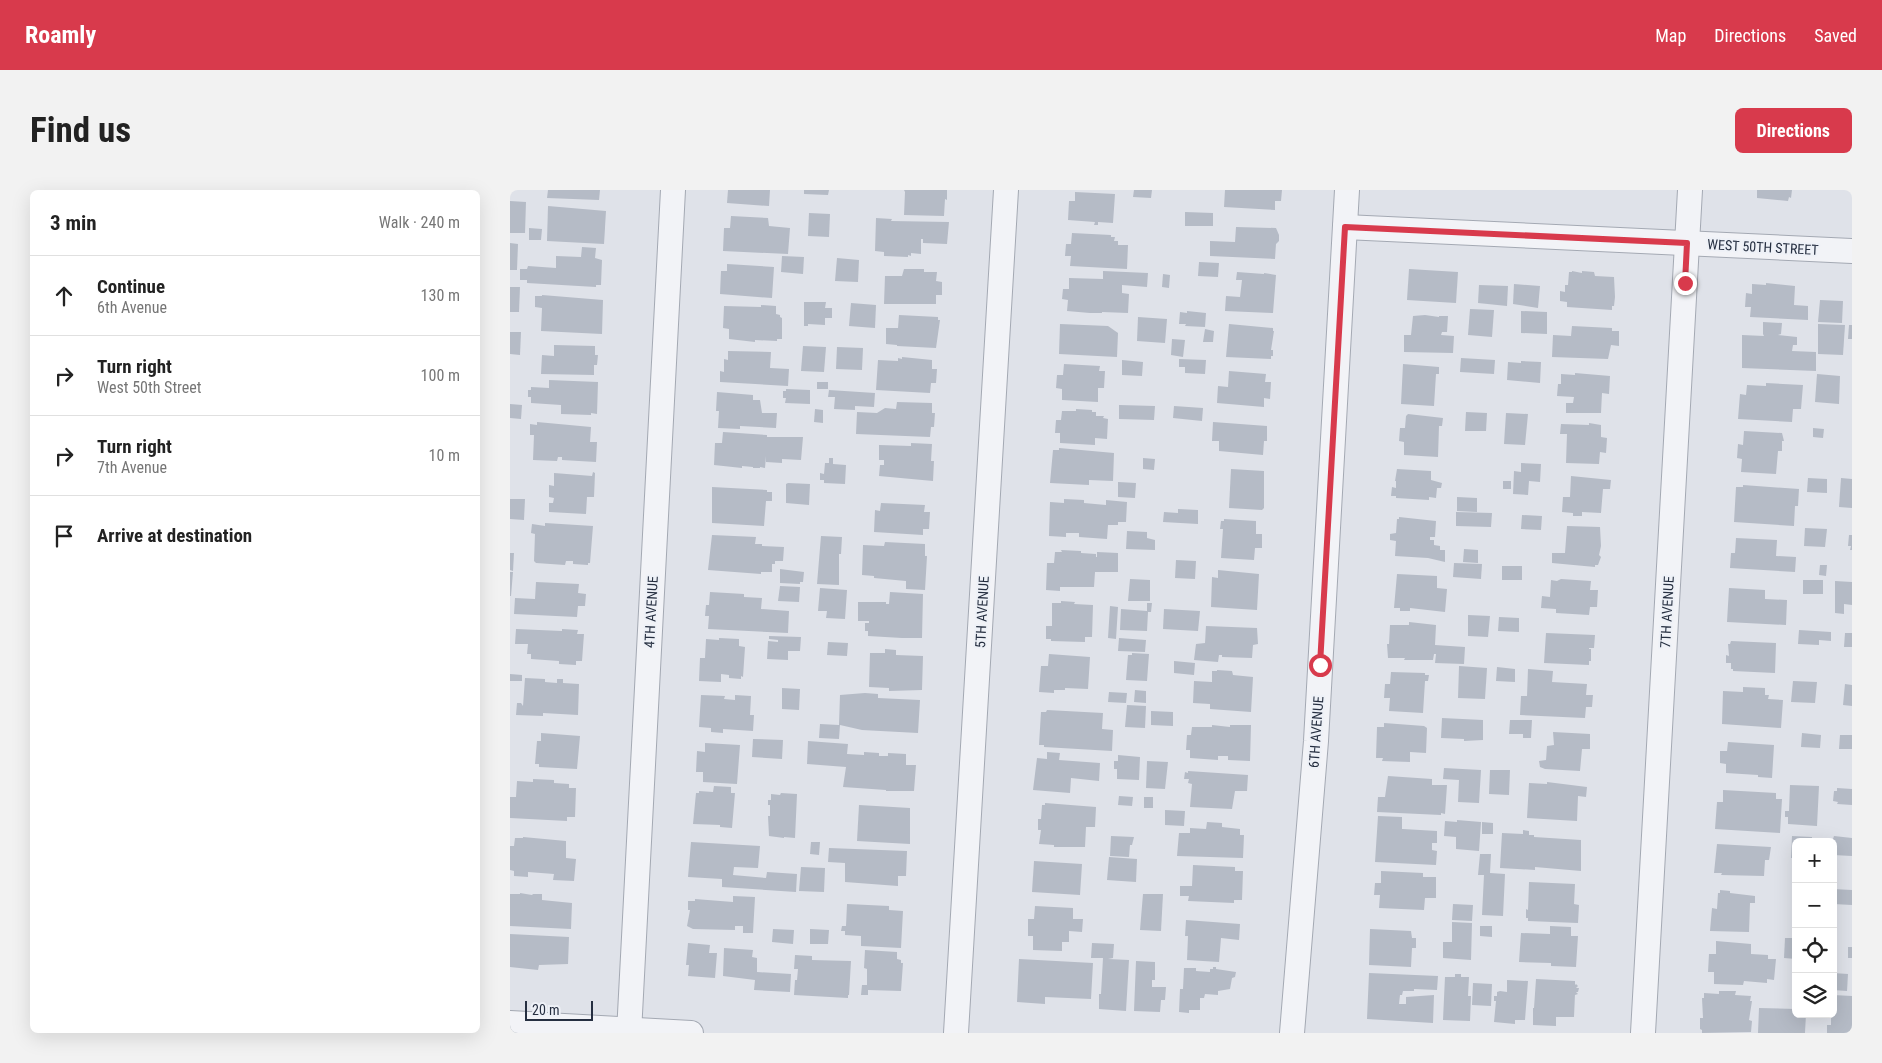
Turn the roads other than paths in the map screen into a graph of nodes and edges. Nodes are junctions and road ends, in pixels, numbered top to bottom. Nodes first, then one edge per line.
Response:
1 (673, 190) edge
2 (1006, 190) edge
3 (1347, 190) edge
4 (1690, 190) edge
5 (1345, 227) junction
6 (1687, 243) junction
7 (1852, 251) edge
8 (510, 1023) edge
9 (629, 1031) edge
10 (691, 1033) edge
11 (956, 1033) edge
12 (1292, 1033) edge
13 (1643, 1033) edge

1 - 9 street, 4TH AVENUE
2 - 11 street, 5TH AVENUE
3 - 5 street, 6TH AVENUE
4 - 6 street, 7TH AVENUE
5 - 6 street, WEST 50TH STREET
5 - 12 street, 6TH AVENUE
6 - 7 street, WEST 50TH STREET
6 - 13 street, 7TH AVENUE
8 - 9 street
9 - 10 street

